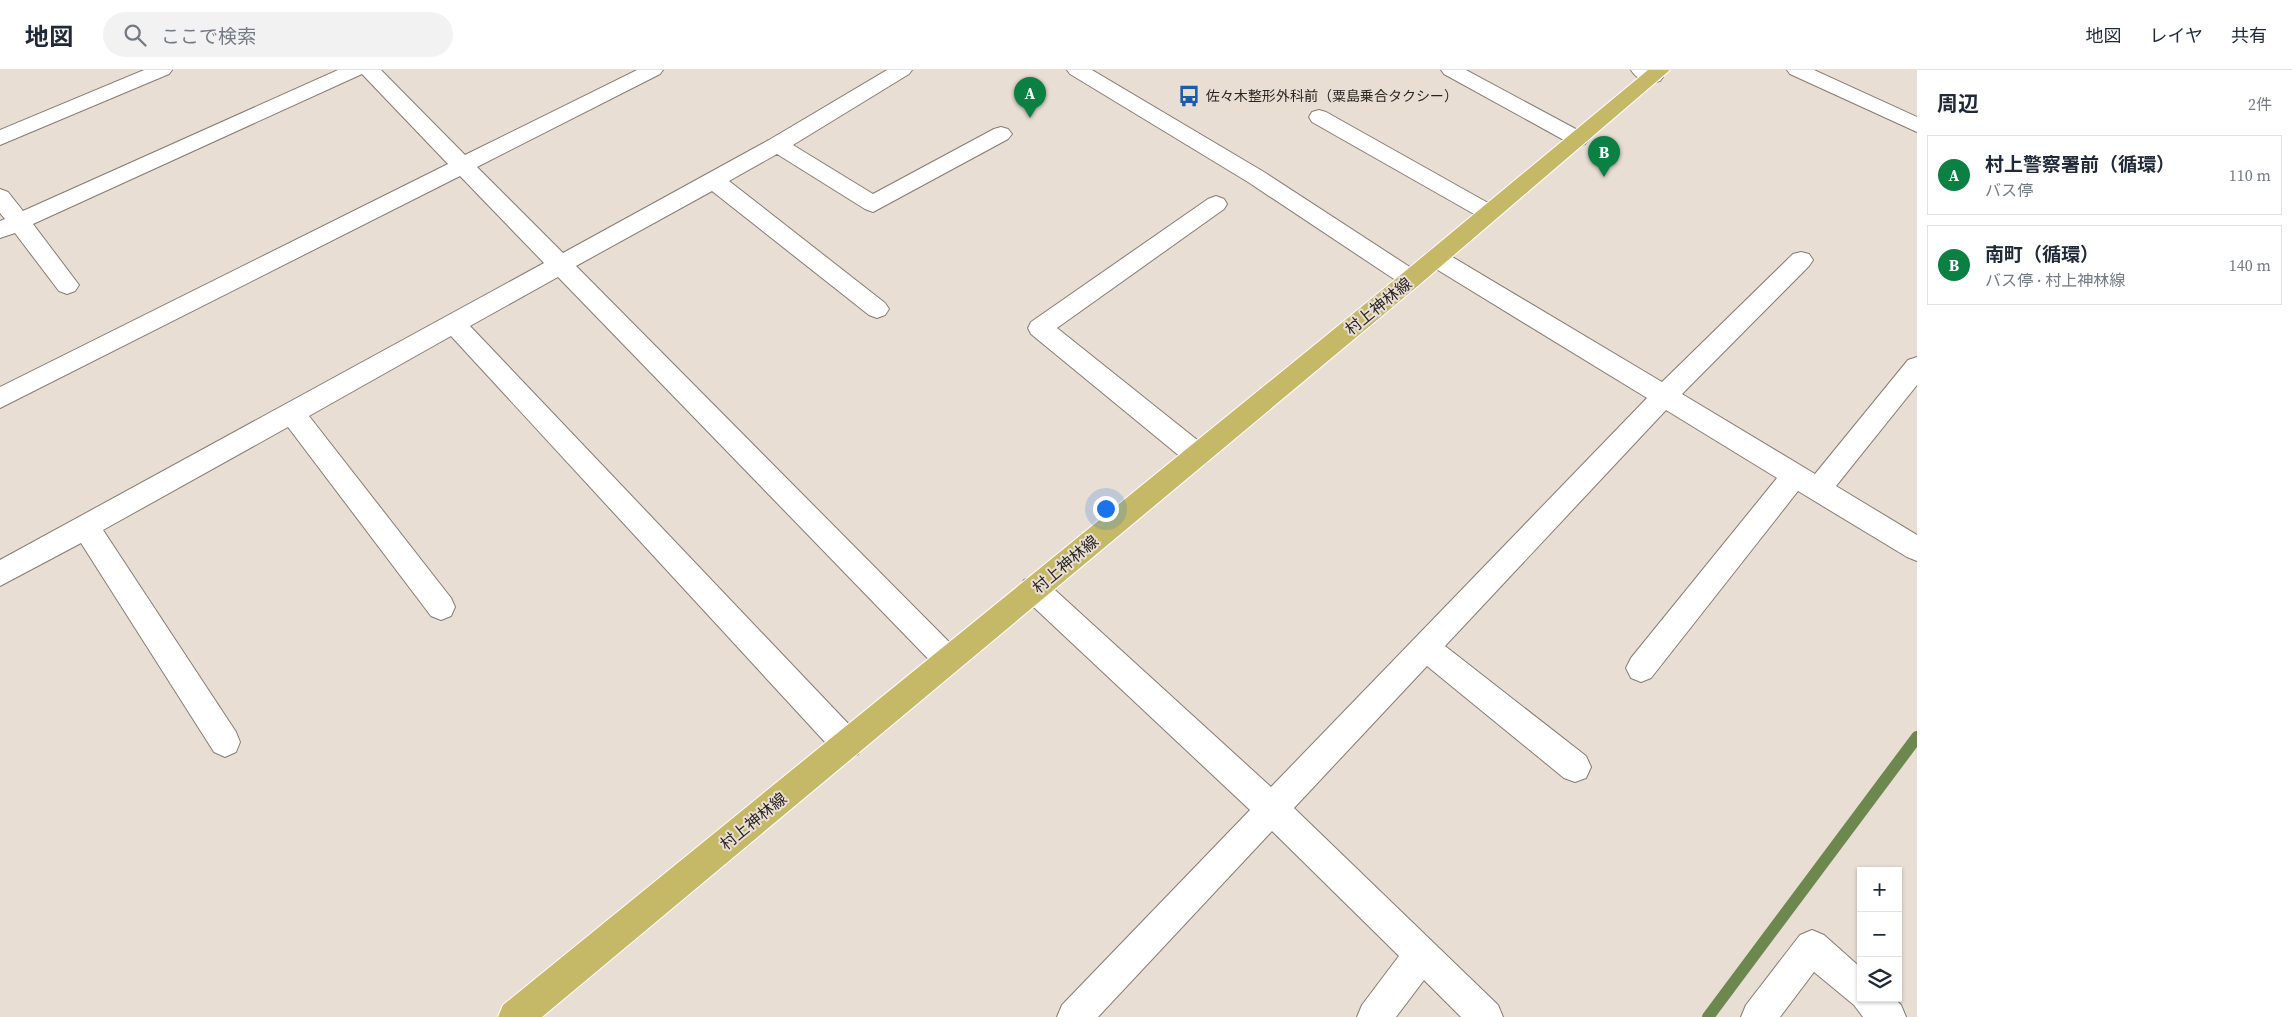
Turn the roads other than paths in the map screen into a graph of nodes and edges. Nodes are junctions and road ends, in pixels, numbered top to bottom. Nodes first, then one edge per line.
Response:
1 (162, 70) edge
2 (355, 70) edge
3 (369, 70) edge
4 (653, 70) edge
5 (902, 70) edge
6 (1077, 70) edge
7 (1451, 70) edge
8 (1797, 70) edge
9 (1651, 72) edge
10 (1319, 117) dead end
11 (1917, 125) edge
12 (1001, 134) dead end
13 (0, 138) edge
14 (1578, 139) junction
15 (777, 145) junction
16 (463, 166) junction
17 (712, 180) junction
18 (0, 197) edge
19 (1216, 204) dead end
20 (1489, 214) junction
21 (9, 226) edge
22 (1436, 258) junction
23 (1801, 260) dead end
24 (560, 265) junction
25 (1411, 279) junction
26 (66, 285) dead end
27 (877, 309) dead end
28 (454, 323) junction
29 (1914, 375) edge
30 (1664, 396) junction
31 (0, 398) edge
32 (292, 413) junction
33 (1197, 455) junction
34 (1806, 482) junction
35 (86, 527) junction
36 (1917, 549) edge
37 (0, 574) edge
38 (1034, 589) junction
39 (441, 607) dead end
40 (1426, 648) junction
41 (948, 660) junction
42 (1641, 668) dead end
43 (225, 742) dead end
44 (847, 744) junction
45 (1575, 767) dead end
46 (1273, 810) junction
47 (1422, 955) junction
48 (1857, 988) edge
49 (1872, 1002) edge
50 (515, 1017) edge
51 (1074, 1017) edge
52 (1374, 1017) edge
53 (1486, 1017) edge
54 (1758, 1017) edge
55 (1889, 1017) edge

1 - 13 street
2 - 21 street
3 - 16 street
4 - 16 street
5 - 15 street
6 - 25 street
7 - 14 street
8 - 11 street
9 - 14 main road, 村上神林線
10 - 20 street
12 - 15 street
14 - 20 main road, 村上神林線
15 - 17 street
16 - 24 street
16 - 31 street
17 - 24 street
17 - 27 street
18 - 21 street
19 - 33 street
20 - 22 main road, 村上神林線
21 - 26 street
22 - 25 main road, 村上神林線
22 - 30 street
23 - 30 street
24 - 28 street
24 - 41 street
25 - 33 main road, 村上神林線
28 - 32 street
28 - 44 street
29 - 34 street
30 - 34 street
30 - 40 street
32 - 35 street
32 - 39 street
33 - 38 main road, 村上神林線
34 - 36 street
34 - 42 street
35 - 37 street
35 - 43 street
38 - 41 main road, 村上神林線
38 - 46 street
40 - 45 street
40 - 46 street
41 - 44 main road, 村上神林線
44 - 50 main road, 村上神林線
46 - 47 street
46 - 51 street
47 - 52 street
47 - 53 street
48 - 54 street
49 - 55 street

